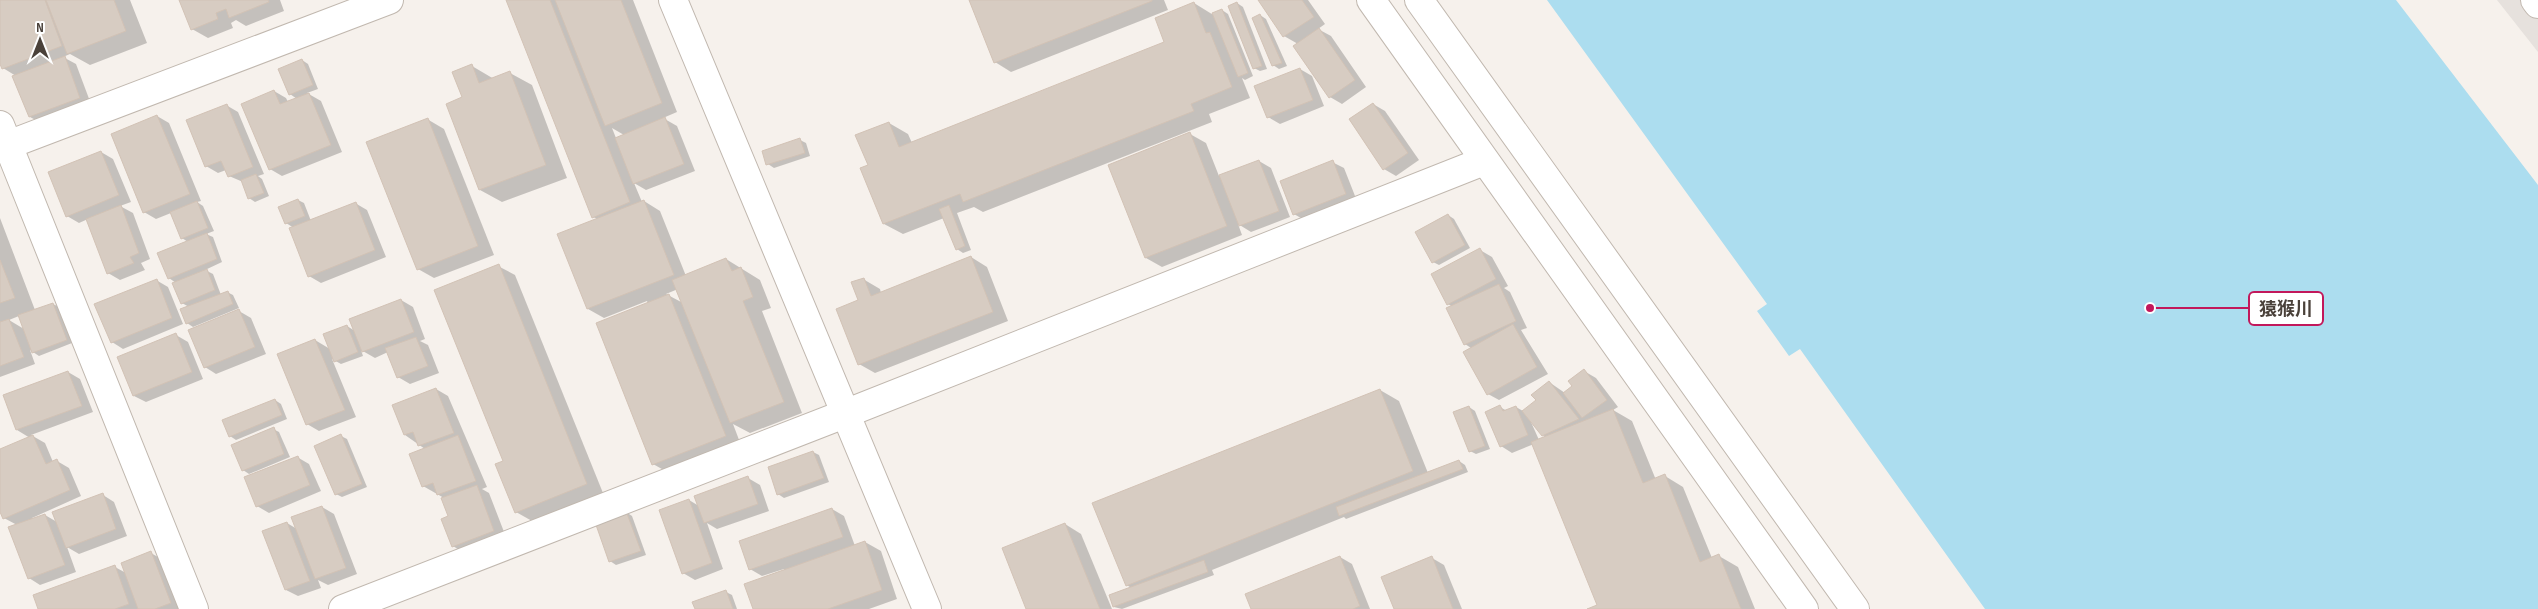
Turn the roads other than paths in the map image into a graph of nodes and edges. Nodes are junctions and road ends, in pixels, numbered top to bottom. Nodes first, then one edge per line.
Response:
1 (389, 0) edge
2 (673, 0) edge
3 (1371, 0) edge
4 (1419, 0) edge
5 (2535, 0) edge
6 (2538, 4) edge
7 (3, 140) edge
8 (1484, 161) junction
9 (1680, 364) junction
10 (1644, 385) junction
11 (847, 413) junction
12 (194, 609) edge
13 (343, 609) edge
14 (927, 609) edge
15 (1804, 609) edge
16 (1855, 609) edge

1 - 7 street
2 - 11 street
3 - 8 street
4 - 9 street
5 - 6 street
7 - 12 street
8 - 10 street
8 - 11 street
9 - 10 street
9 - 16 street
10 - 15 street
11 - 13 street
11 - 14 street

